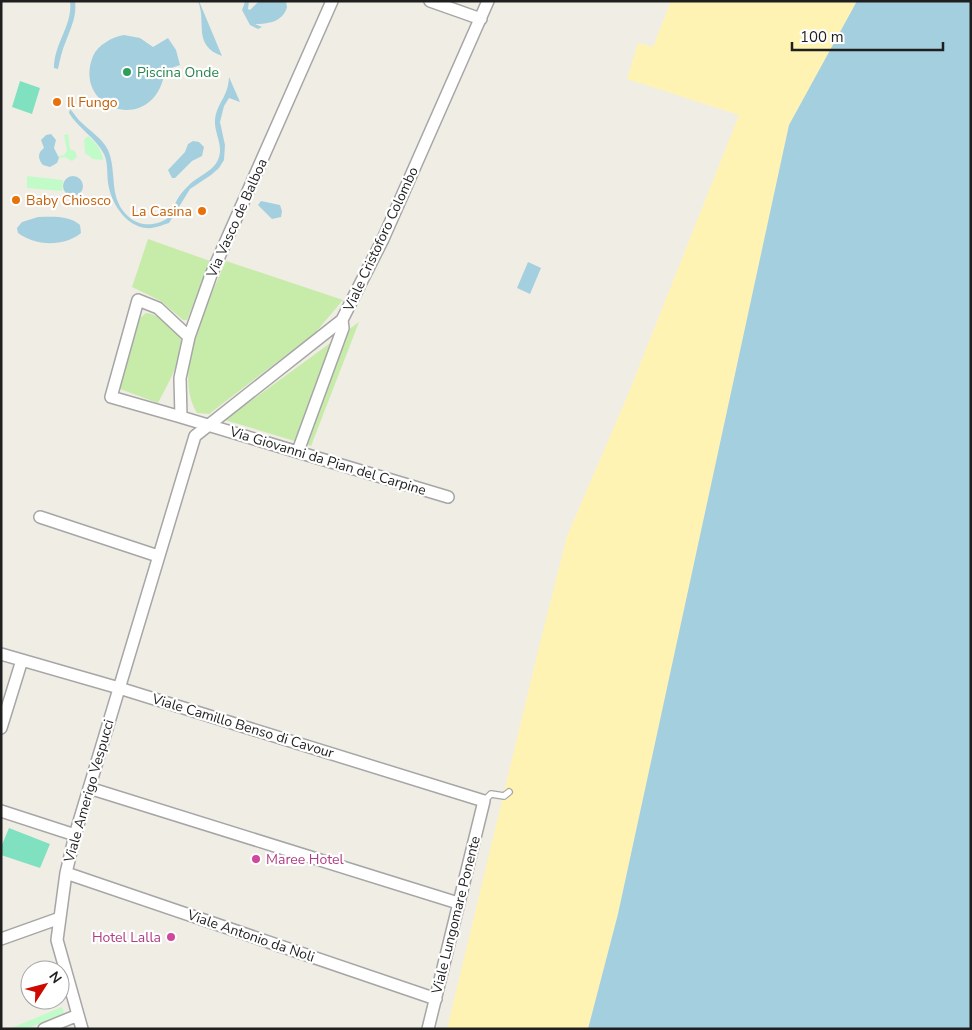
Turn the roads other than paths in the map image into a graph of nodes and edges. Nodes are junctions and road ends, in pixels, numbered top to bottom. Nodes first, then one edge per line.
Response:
1 (332, 1) edge
2 (430, 1) edge
3 (488, 1) edge
4 (481, 19) junction
5 (342, 320) junction
6 (189, 337) junction
7 (181, 418) junction
8 (208, 426) junction
9 (298, 452) junction
10 (448, 497) dead end
11 (40, 517) dead end
12 (158, 556) junction
13 (1, 654) edge
14 (22, 660) junction
15 (119, 688) junction
16 (1, 728) edge
17 (89, 788) junction
18 (509, 792) dead end
19 (484, 801) junction
20 (1, 811) edge
21 (75, 835) junction
22 (66, 873) junction
23 (458, 903) junction
24 (60, 918) junction
25 (1, 939) edge
26 (436, 999) junction
27 (78, 1015) junction
28 (44, 1029) edge
29 (82, 1029) edge
30 (428, 1029) edge

1 - 6 street, Via Vasco de Balboa
2 - 4 street
3 - 4 street, Viale Cristoforo Colombo
4 - 5 street, Viale Cristoforo Colombo
5 - 8 street, Viale Cristoforo Colombo
5 - 9 street
6 - 7 street, Via Vasco de Balboa
6 - 7 street
7 - 8 street
8 - 9 street, Via Giovanni da Pian del Carpine
8 - 12 street, Viale Amerigo Vespucci
9 - 10 street, Via Giovanni da Pian del Carpine
11 - 12 street
12 - 15 street, Viale Amerigo Vespucci
13 - 14 street, Viale Camillo Benso di Cavour
14 - 15 street, Viale Camillo Benso di Cavour
14 - 16 street
15 - 17 street, Viale Amerigo Vespucci
15 - 19 street, Viale Camillo Benso di Cavour
17 - 21 street, Viale Amerigo Vespucci
17 - 23 street
18 - 19 lane
19 - 23 street, Viale Lungomare Ponente
20 - 21 street
21 - 22 street, Viale Amerigo Vespucci
22 - 24 street, Viale Amerigo Vespucci
22 - 26 street, Viale Antonio da Noli
23 - 26 street, Viale Lungomare Ponente
24 - 25 street
24 - 27 street, Viale Amerigo Vespucci
26 - 30 street, Viale Lungomare Ponente
27 - 28 street
27 - 29 street, Viale Amerigo Vespucci

